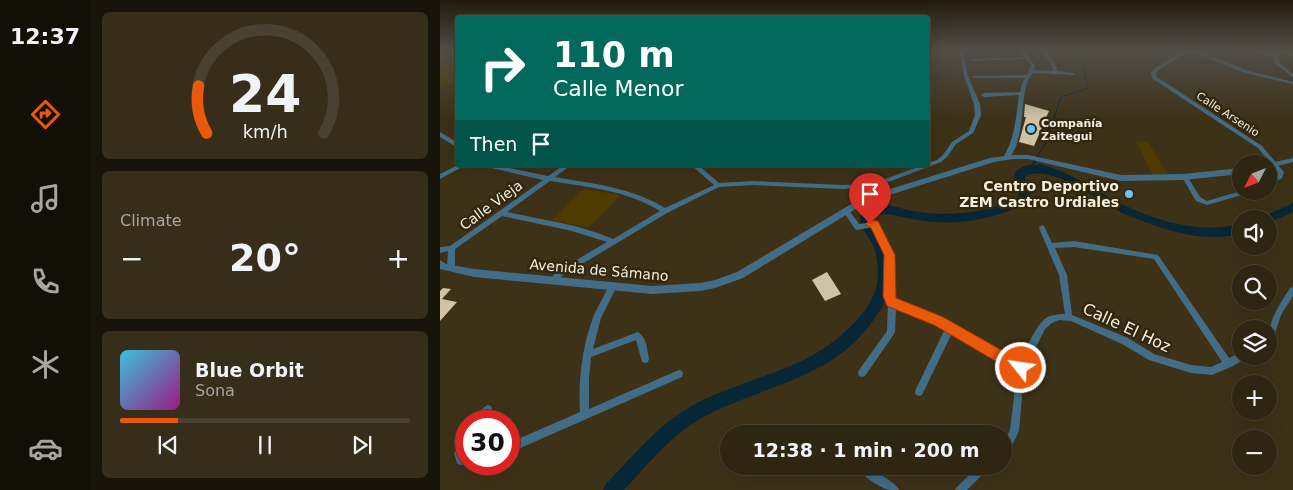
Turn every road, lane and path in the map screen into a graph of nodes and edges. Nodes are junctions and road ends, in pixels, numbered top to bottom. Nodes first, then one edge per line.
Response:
1 (965, 73) edge
2 (1030, 73) junction
3 (1153, 73) edge
4 (1251, 73) edge
5 (1056, 74) joint
6 (1073, 74) dead end
7 (974, 77) dead end
8 (1293, 83) edge
9 (1022, 93) junction
10 (984, 95) dead end
11 (440, 134) edge
12 (455, 144) edge
13 (1266, 155) edge
14 (1006, 158) junction
15 (1293, 160) edge
16 (930, 164) edge
17 (1278, 164) edge
18 (459, 167) edge
19 (496, 167) edge
20 (565, 167) edge
21 (696, 167) edge
22 (923, 167) edge
23 (1232, 172) edge
24 (440, 177) edge
25 (1185, 177) junction
26 (549, 179) junction
27 (718, 185) junction
28 (1232, 196) edge
29 (665, 210) junction
30 (846, 211) junction
31 (501, 213) junction
32 (1042, 228) dead end
33 (614, 242) junction
34 (1050, 246) junction
35 (452, 248) junction
36 (440, 250) edge
37 (440, 264) edge
38 (451, 268) junction
39 (553, 281) junction
40 (613, 286) junction
41 (1293, 290) edge
42 (892, 302) junction
43 (1070, 318) junction
44 (1275, 320) edge
45 (950, 328) junction
46 (588, 354) junction
47 (645, 359) dead end
48 (1232, 362) edge
49 (1228, 364) junction
50 (1021, 368) junction
51 (862, 373) dead end
52 (679, 374) dead end
53 (919, 392) dead end
54 (584, 415) junction
55 (1012, 435) edge
56 (520, 443) edge
57 (870, 475) edge
58 (976, 475) edge
59 (894, 490) edge
60 (960, 490) edge

1 - 16 street
2 - 5 street
2 - 7 street
2 - 9 street
3 - 13 street, Calle Arsenio
4 - 8 street
5 - 6 street
9 - 10 street
9 - 14 street
11 - 12 street
14 - 25 street, Avenida de Sámano
14 - 30 street, Avenida de Sámano
15 - 17 street
18 - 24 street
19 - 26 street
20 - 26 street, Calle Vieja
21 - 27 street
22 - 27 street
23 - 25 street
25 - 28 street
26 - 29 street
26 - 31 street, Calle Vieja
27 - 29 street
29 - 33 street
30 - 40 street, Avenida de Sámano
30 - 42 street
31 - 33 street
31 - 35 street, Calle Vieja
32 - 34 street
33 - 39 street
34 - 43 street
34 - 49 street
35 - 36 street
35 - 38 street
37 - 38 street, Avenida de Sámano
38 - 39 street, Avenida de Sámano
39 - 40 street, Avenida de Sámano
40 - 46 street
41 - 44 street
42 - 45 street
42 - 51 street
43 - 49 street, Calle El Hoz
43 - 50 street, Calle El Hoz
45 - 50 street
45 - 53 street
46 - 47 street
46 - 54 street
48 - 49 street, Calle El Hoz
50 - 55 street, Calle El Hoz
52 - 54 street
54 - 56 street
57 - 59 street
58 - 60 street

